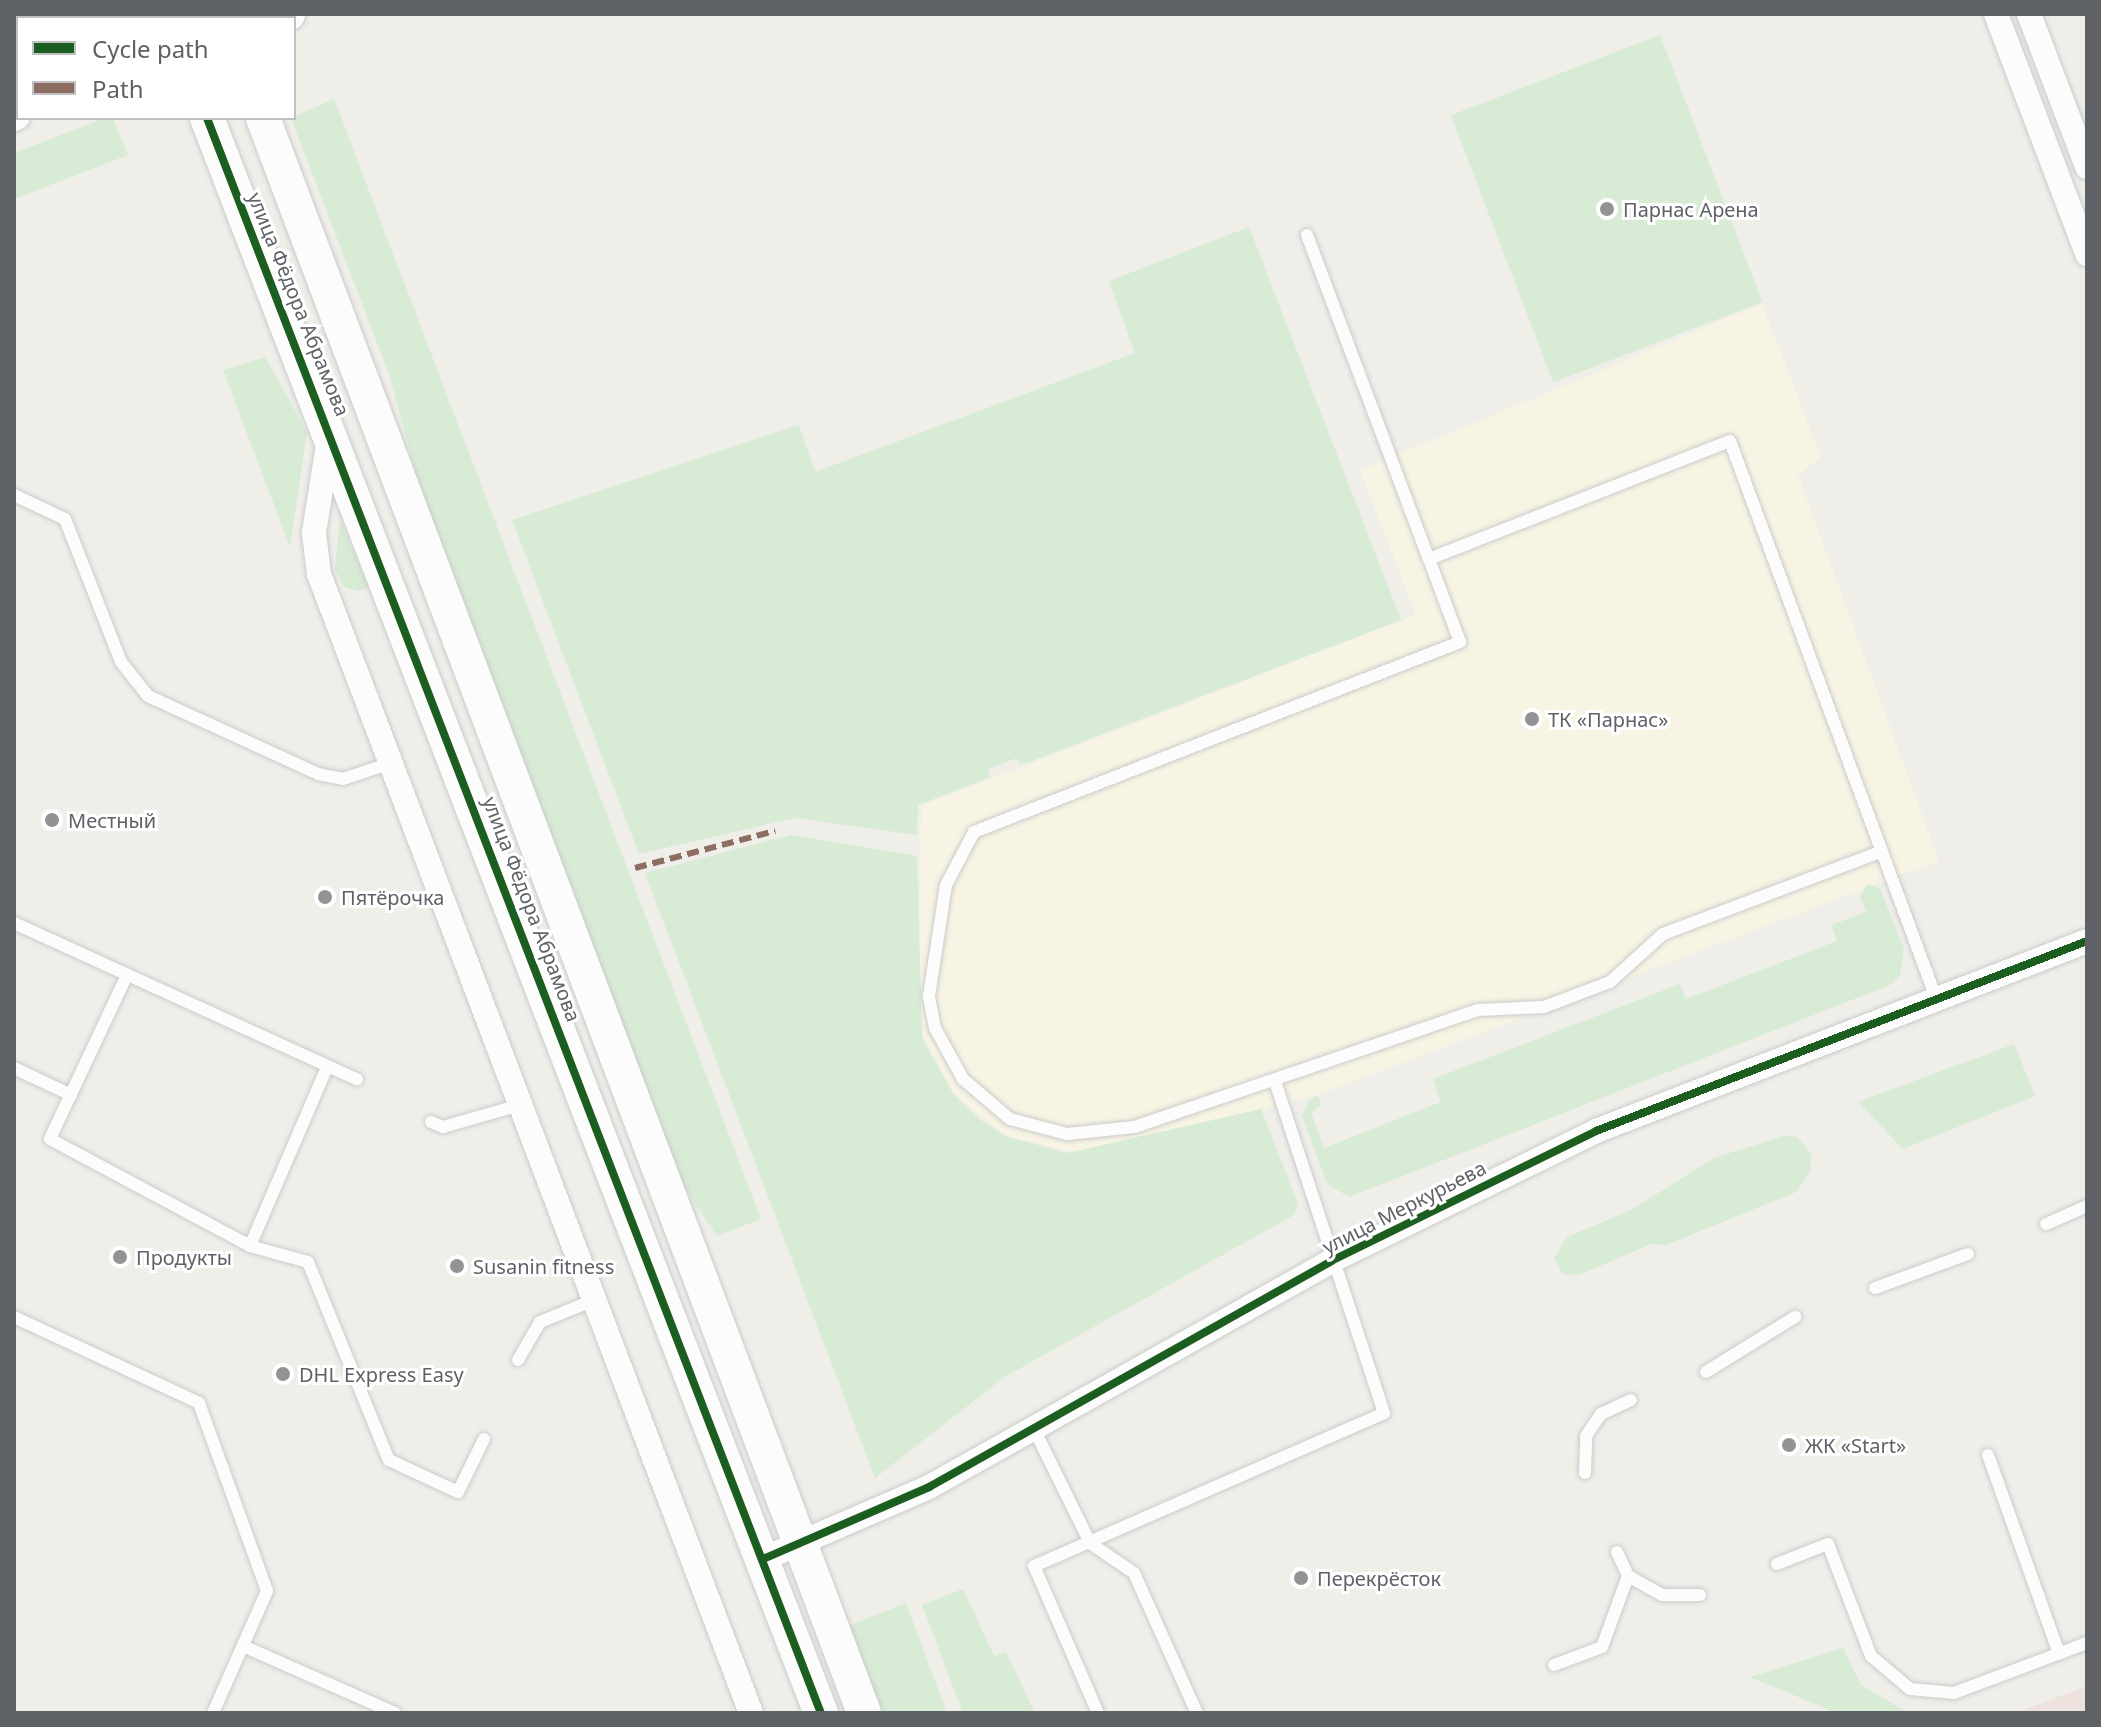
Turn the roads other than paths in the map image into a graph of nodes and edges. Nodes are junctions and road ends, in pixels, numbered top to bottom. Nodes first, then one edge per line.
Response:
1 (1996, 14) edge
2 (2029, 14) edge
3 (208, 120) edge
4 (264, 120) edge
5 (2087, 167) edge
6 (1307, 235) dead end
7 (2087, 254) edge
8 (331, 427) junction
9 (14, 495) edge
10 (1429, 559) junction
11 (391, 763) junction
12 (1880, 852) junction
13 (14, 923) edge
14 (2087, 941) edge
15 (127, 975) junction
16 (1936, 998) junction
17 (327, 1067) junction
18 (14, 1068) edge
19 (357, 1079) dead end
20 (1276, 1084) junction
21 (71, 1095) junction
22 (520, 1105) junction
23 (431, 1122) dead end
24 (2086, 1211) edge
25 (2046, 1224) dead end
26 (250, 1246) junction
27 (1968, 1254) dead end
28 (1331, 1261) junction
29 (1875, 1288) dead end
30 (594, 1300) junction
31 (14, 1317) edge
32 (1795, 1317) dead end
33 (518, 1360) dead end
34 (1706, 1372) dead end
35 (1631, 1400) dead end
36 (1034, 1429) junction
37 (484, 1439) dead end
38 (1988, 1455) dead end
39 (1585, 1473) dead end
40 (1090, 1543) junction
41 (800, 1544) junction
42 (1617, 1552) dead end
43 (763, 1559) junction
44 (1777, 1564) dead end
45 (1628, 1576) junction
46 (1700, 1595) dead end
47 (2087, 1643) edge
48 (243, 1646) junction
49 (2059, 1653) junction
50 (1554, 1665) dead end
51 (213, 1713) edge
52 (395, 1713) edge
53 (751, 1713) edge
54 (821, 1713) edge
55 (864, 1713) edge
56 (1098, 1713) edge
57 (1197, 1713) edge

1 - 7 street
2 - 5 street
3 - 8 street, улица Фёдора Абрамова
4 - 41 street, улица Фёдора Абрамова
6 - 10 lane
8 - 11 street
8 - 43 street, улица Фёдора Абрамова
9 - 11 lane
10 - 12 lane
10 - 20 lane
11 - 22 street
12 - 16 lane
12 - 20 lane
13 - 15 lane
14 - 16 street, улица Меркурьева
15 - 17 lane
15 - 21 lane
16 - 28 street, улица Меркурьева
17 - 19 lane
17 - 26 lane
18 - 21 lane
20 - 28 lane
21 - 26 lane
22 - 23 lane
22 - 30 street
24 - 25 lane
26 - 37 lane
27 - 29 lane
28 - 36 street, улица Меркурьева
28 - 40 lane
30 - 33 lane
30 - 53 street
31 - 48 lane
32 - 34 lane
35 - 39 lane
36 - 40 lane
36 - 41 street, улица Меркурьева
38 - 49 lane
40 - 56 lane
40 - 57 lane
41 - 43 street, улица Меркурьева
41 - 55 street, улица Фёдора Абрамова
42 - 45 lane
43 - 54 street, улица Фёдора Абрамова
44 - 49 lane
45 - 46 lane
45 - 50 lane
47 - 49 lane
48 - 51 lane
48 - 52 lane

